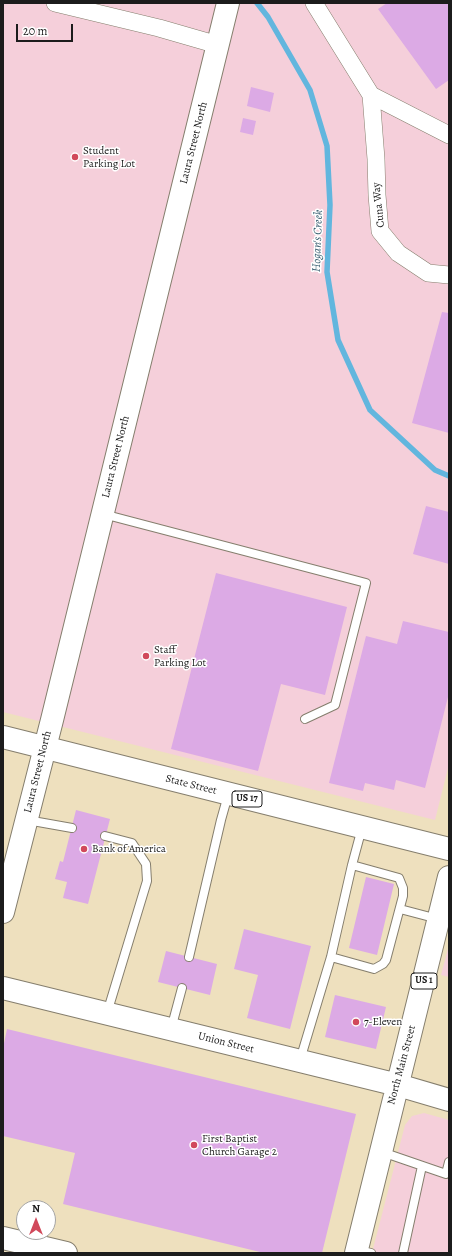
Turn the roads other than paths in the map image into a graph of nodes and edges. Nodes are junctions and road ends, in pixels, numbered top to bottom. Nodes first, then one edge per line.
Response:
1 (55, 3) edge
2 (228, 3) edge
3 (314, 3) edge
4 (218, 45) junction
5 (371, 95) junction
6 (449, 135) edge
7 (449, 275) edge
8 (102, 514) junction
9 (305, 720) dead end
10 (3, 737) edge
11 (44, 748) junction
12 (228, 794) junction
13 (26, 820) junction
14 (72, 828) dead end
15 (362, 828) junction
16 (105, 836) dead end
17 (449, 849) edge
18 (352, 865) junction
19 (449, 877) edge
20 (400, 909) junction
21 (3, 912) edge
22 (439, 919) junction
23 (189, 957) dead end
24 (331, 958) junction
25 (3, 988) edge
26 (182, 988) dead end
27 (107, 1013) junction
28 (171, 1030) junction
29 (300, 1061) junction
30 (398, 1085) junction
31 (449, 1100) edge
32 (381, 1152) junction
33 (449, 1162) edge
34 (422, 1166) junction
35 (448, 1176) edge
36 (3, 1238) edge
37 (361, 1252) edge
38 (66, 1253) edge
39 (403, 1253) edge

1 - 4 street
2 - 4 main road, Laura Street North
3 - 5 street, Cuna Way
4 - 8 main road, Laura Street North
5 - 6 street
5 - 7 street, Cuna Way
8 - 9 lane
8 - 11 main road, Laura Street North
10 - 11 main road, State Street / US 17
11 - 12 main road, State Street / US 17
11 - 13 main road, Laura Street North
12 - 15 main road, State Street / US 17
12 - 23 lane
13 - 14 lane
13 - 21 main road, Laura Street North
15 - 17 main road, State Street / US 17
15 - 18 lane
16 - 27 lane
18 - 20 lane
18 - 24 lane
19 - 22 main road, North Main Street / US 1
20 - 22 lane
20 - 24 lane
22 - 30 main road, North Main Street / US 1
24 - 29 lane
25 - 27 main road, Union Street
26 - 28 lane
27 - 28 main road, Union Street
28 - 29 main road, Union Street
29 - 30 main road, Union Street
30 - 31 main road, Union Street
30 - 32 main road, North Main Street / US 1
32 - 34 lane
32 - 37 main road, North Main Street / US 1
33 - 35 lane
34 - 35 lane
34 - 39 lane
36 - 38 main road

